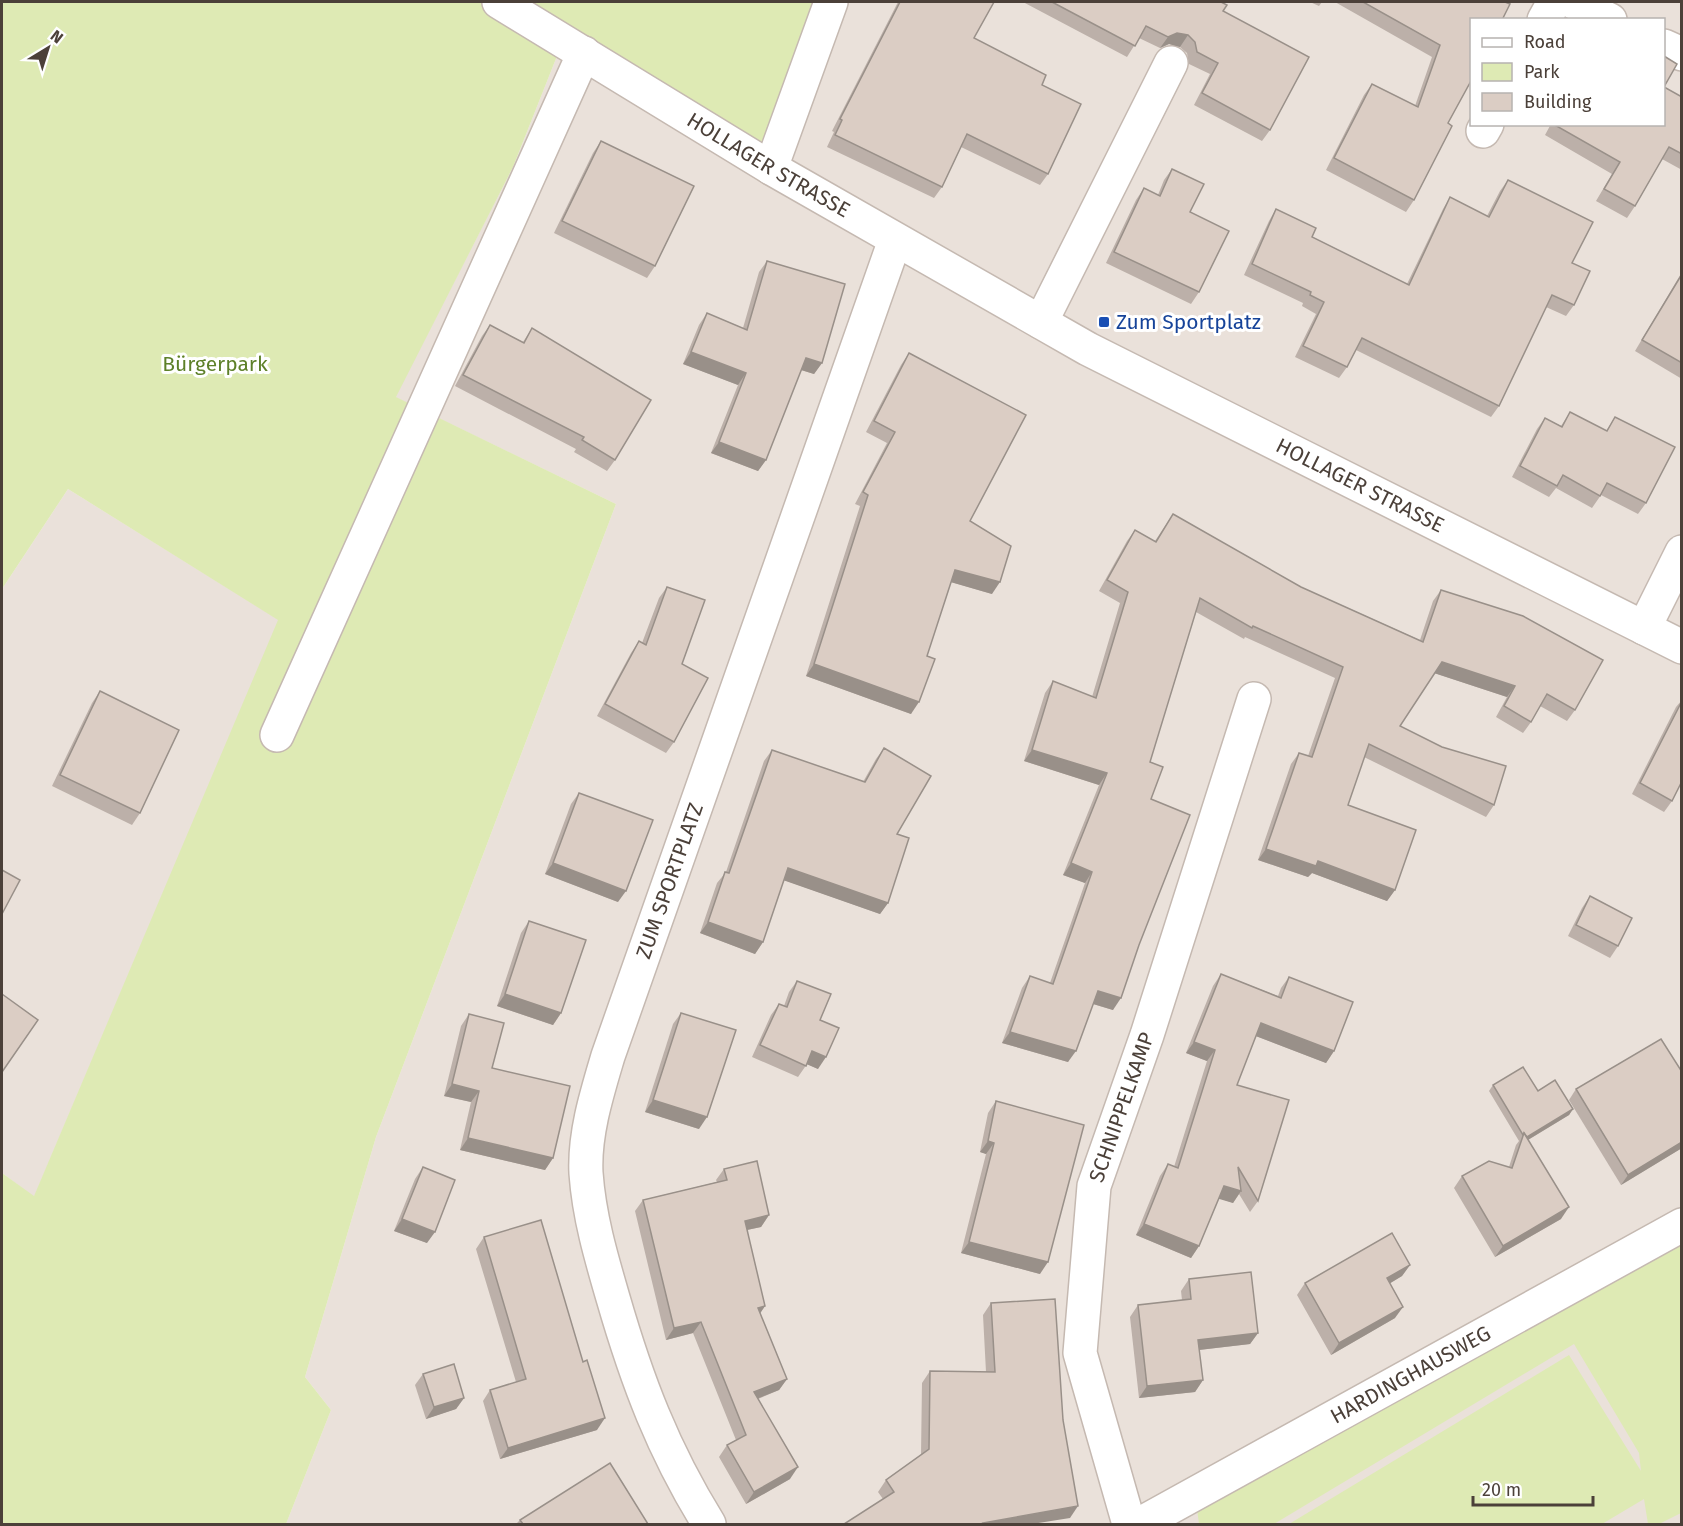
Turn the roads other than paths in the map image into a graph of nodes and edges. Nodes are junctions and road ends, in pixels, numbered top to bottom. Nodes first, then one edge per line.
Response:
1 (499, 2) edge
2 (831, 2) edge
3 (1554, 2) edge
4 (1573, 2) edge
5 (1545, 18) edge
6 (1606, 18) edge
7 (1665, 46) edge
8 (584, 53) junction
9 (1682, 54) edge
10 (1171, 63) dead end
11 (771, 168) junction
12 (895, 240) junction
13 (1041, 322) junction
14 (1682, 552) edge
15 (1644, 628) junction
16 (1682, 647) edge
17 (1254, 699) dead end
18 (277, 735) dead end
19 (1682, 1225) edge
20 (709, 1524) edge
21 (1129, 1524) edge
22 (1140, 1524) edge

1 - 8 street, HOLLAGER STRASSE
2 - 11 street
3 - 5 street
4 - 6 street
7 - 9 street
8 - 11 street, HOLLAGER STRASSE
8 - 18 street
10 - 13 street
11 - 12 street, HOLLAGER STRASSE
12 - 13 street, HOLLAGER STRASSE
12 - 20 street, ZUM SPORTPLATZ
13 - 15 street, HOLLAGER STRASSE
14 - 15 street
15 - 16 street, HOLLAGER STRASSE
17 - 21 street, SCHNIPPELKAMP
19 - 22 street, HARDINGHAUSWEG

